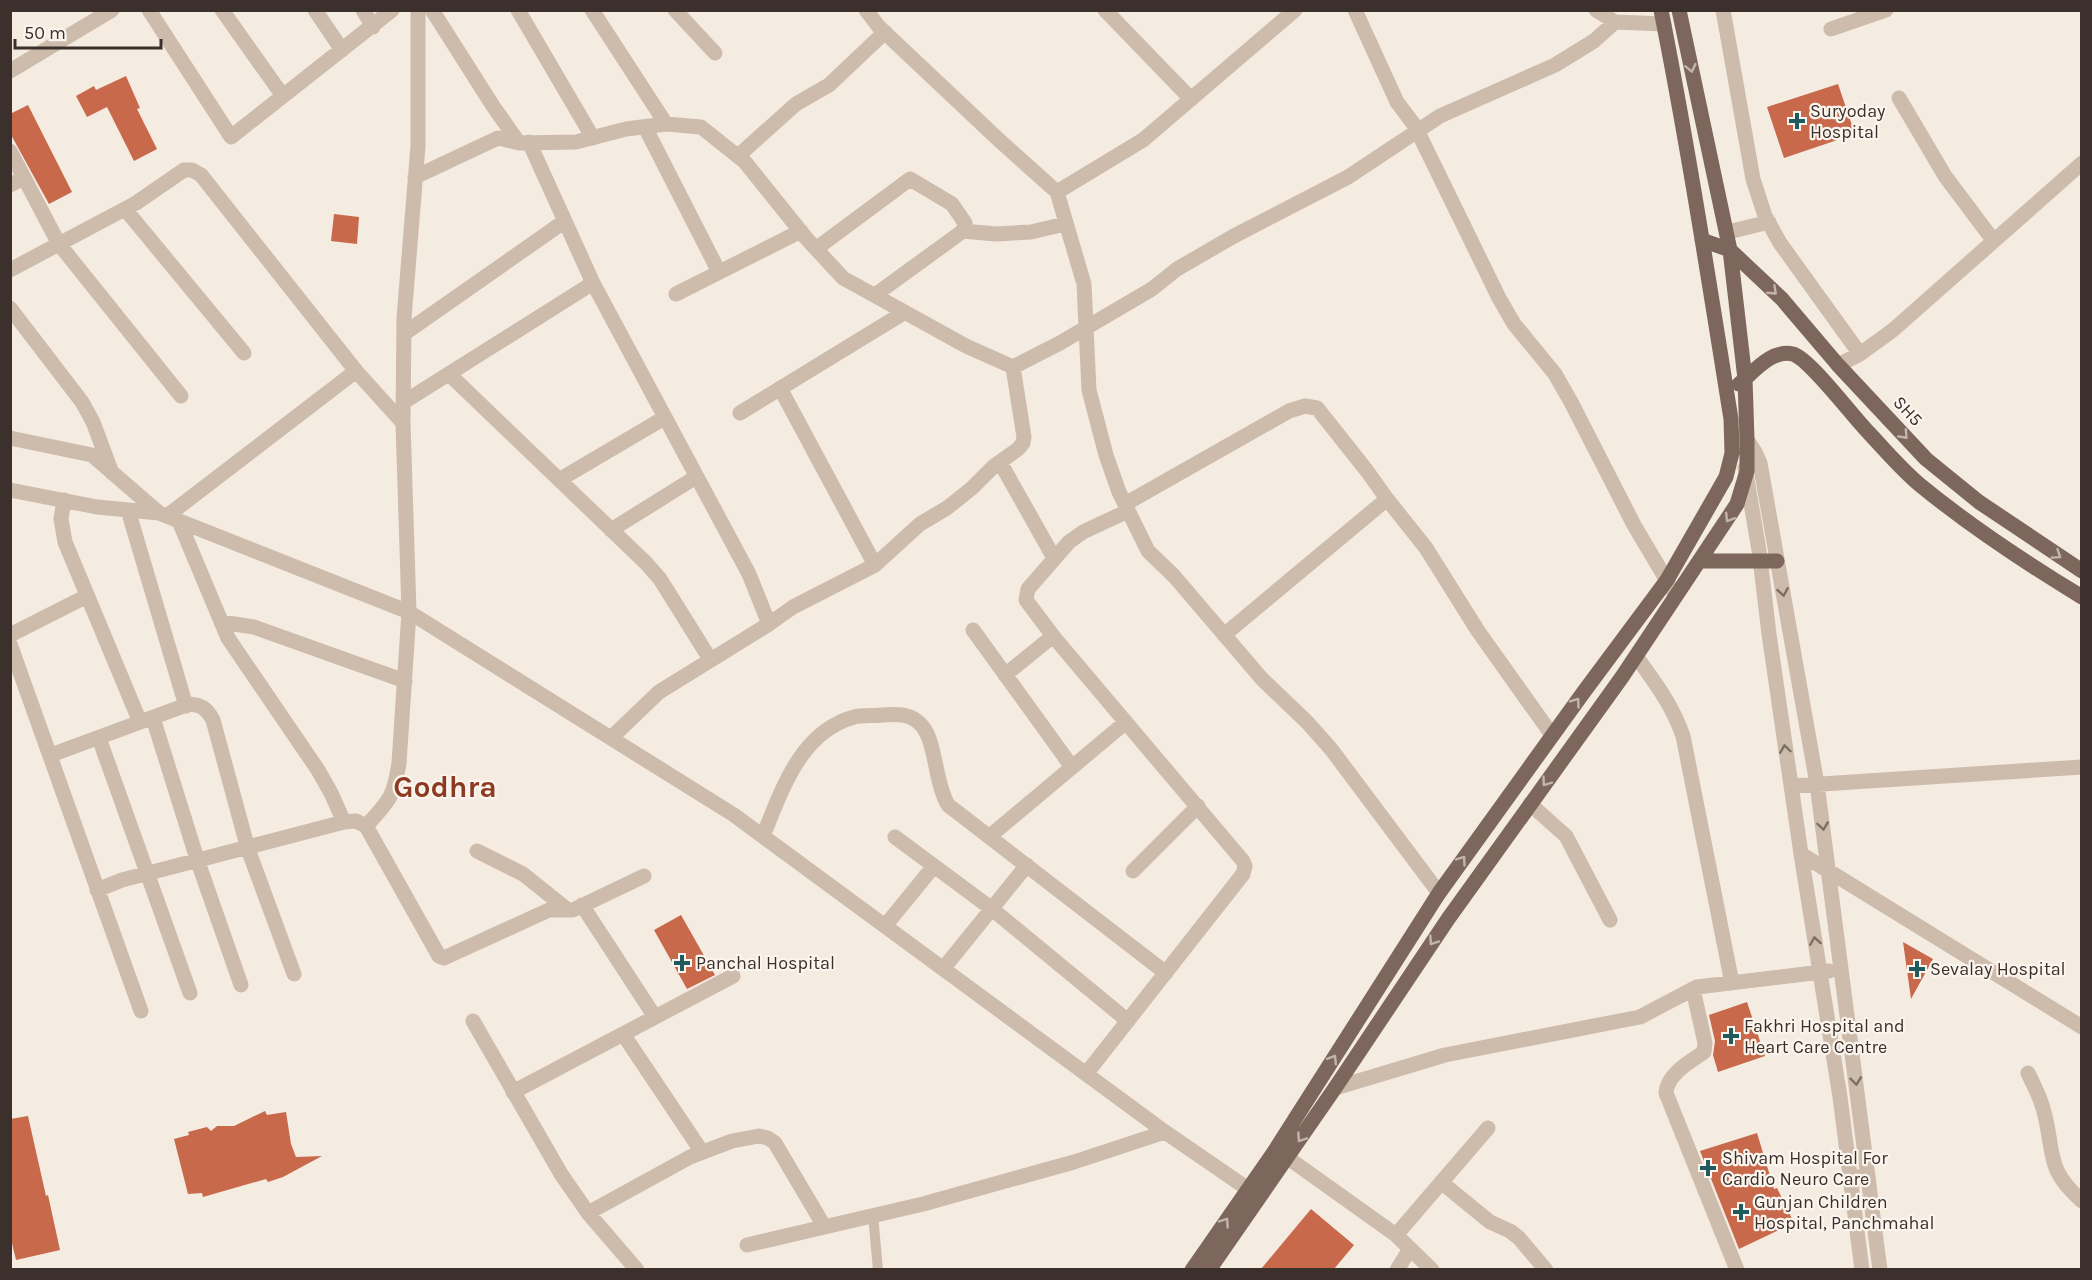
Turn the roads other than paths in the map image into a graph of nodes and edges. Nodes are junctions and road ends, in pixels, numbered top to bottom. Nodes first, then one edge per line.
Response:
1 (112, 10) edge
2 (149, 10) edge
3 (222, 10) edge
4 (315, 10) edge
5 (363, 10) edge
6 (392, 10) edge
7 (418, 10) edge
8 (432, 10) edge
9 (518, 10) edge
10 (592, 10) edge
11 (675, 10) edge
12 (866, 10) edge
13 (1105, 10) edge
14 (1295, 10) edge
15 (1355, 10) edge
16 (1596, 10) edge
17 (1679, 10) edge
18 (1723, 10) edge
19 (1886, 10) edge
20 (1662, 17) edge
21 (1615, 22) junction
22 (373, 27) junction
23 (1832, 29) dead end
24 (885, 32) junction
25 (342, 50) junction
26 (715, 53) dead end
27 (10, 71) edge
28 (283, 96) junction
29 (1899, 98) dead end
30 (1191, 99) junction
31 (666, 124) junction
32 (645, 127) junction
33 (1418, 132) junction
34 (593, 138) junction
35 (524, 142) junction
36 (10, 151) edge
37 (738, 156) junction
38 (2082, 164) edge
39 (415, 177) junction
40 (24, 178) junction
41 (10, 185) edge
42 (1057, 192) junction
43 (125, 209) junction
44 (564, 221) junction
45 (1768, 222) junction
46 (1065, 224) junction
47 (801, 231) junction
48 (963, 231) junction
49 (1728, 232) junction
50 (1702, 240) junction
51 (1993, 240) junction
52 (59, 244) junction
53 (817, 248) junction
54 (1730, 250) junction
55 (10, 270) edge
56 (719, 272) junction
57 (593, 283) junction
58 (676, 294) dead end
59 (874, 295) junction
60 (10, 308) edge
61 (905, 312) junction
62 (1085, 327) junction
63 (405, 333) junction
64 (244, 353) dead end
65 (1860, 354) junction
66 (1838, 365) junction
67 (1013, 367) junction
68 (356, 371) junction
69 (449, 374) junction
70 (1745, 379) junction
71 (780, 388) junction
72 (1727, 395) junction
73 (181, 396) dead end
74 (404, 402) junction
75 (740, 413) dead end
76 (664, 418) junction
77 (1731, 419) junction
78 (403, 423) junction
79 (10, 438) edge
80 (1746, 439) junction
81 (1732, 453) junction
82 (1000, 462) junction
83 (1747, 471) junction
84 (112, 473) junction
85 (696, 477) junction
86 (560, 480) junction
87 (10, 490) edge
88 (1387, 499) junction
89 (64, 500) junction
90 (1127, 507) junction
91 (128, 510) junction
92 (168, 517) junction
93 (611, 530) junction
94 (1054, 558) junction
95 (1700, 561) junction
96 (1777, 561) junction
97 (1761, 562) junction
98 (875, 565) junction
99 (2082, 571) edge
100 (1667, 580) junction
101 (87, 596) junction
102 (1676, 596) junction
103 (2082, 597) edge
104 (409, 612) junction
105 (221, 622) junction
106 (769, 624) junction
107 (973, 630) dead end
108 (10, 635) edge
109 (1224, 635) junction
110 (1053, 636) junction
111 (10, 644) edge
112 (1636, 656) junction
113 (710, 659) junction
114 (1005, 675) junction
115 (405, 681) junction
116 (186, 706) junction
117 (147, 720) junction
118 (1126, 722) junction
119 (1552, 735) junction
120 (99, 738) junction
121 (611, 738) junction
122 (51, 756) junction
123 (1072, 767) junction
124 (2082, 767) edge
125 (1817, 784) junction
126 (1791, 786) junction
127 (1530, 804) junction
128 (1198, 806) junction
129 (344, 822) junction
130 (366, 826) junction
131 (763, 836) junction
132 (990, 836) junction
133 (895, 837) dead end
134 (248, 849) junction
135 (477, 851) dead end
136 (1801, 854) junction
137 (198, 862) junction
138 (1027, 865) junction
139 (934, 866) junction
140 (1133, 871) dead end
141 (1829, 871) junction
142 (148, 874) junction
143 (644, 876) dead end
144 (97, 890) junction
145 (1438, 893) junction
146 (575, 908) junction
147 (992, 909) junction
148 (1610, 920) dead end
149 (885, 926) junction
150 (943, 969) junction
151 (1841, 969) junction
152 (1820, 972) junction
153 (1166, 973) junction
154 (294, 974) dead end
155 (733, 976) dead end
156 (1732, 983) junction
157 (241, 985) dead end
158 (1693, 989) junction
159 (190, 993) dead end
160 (141, 1011) dead end
161 (655, 1017) junction
162 (472, 1021) dead end
163 (1128, 1021) junction
164 (2082, 1028) edge
165 (623, 1034) junction
166 (2028, 1073) dead end
167 (1086, 1074) junction
168 (1335, 1088) junction
169 (513, 1092) junction
170 (1488, 1128) dead end
171 (1165, 1132) junction
172 (702, 1152) junction
173 (1288, 1158) junction
174 (1868, 1176) junction
175 (1850, 1178) junction
176 (1441, 1182) junction
177 (1248, 1189) junction
178 (2082, 1201) edge
179 (588, 1213) junction
180 (873, 1215) junction
181 (824, 1226) junction
182 (1396, 1235) junction
183 (747, 1245) dead end
184 (1410, 1249) junction
185 (637, 1269) edge
186 (878, 1269) edge
187 (1192, 1269) edge
188 (1209, 1269) edge
189 (1397, 1269) edge
190 (1432, 1269) edge
191 (1546, 1269) edge
192 (1737, 1269) edge
193 (1862, 1269) edge
194 (1880, 1269) edge

1 - 27 street
2 - 28 street
3 - 28 street
4 - 25 street
5 - 22 street
6 - 22 street
7 - 39 street
8 - 35 street
9 - 34 street
10 - 31 street
11 - 26 street
12 - 24 street
13 - 30 street
14 - 30 street
15 - 33 street
16 - 21 street
17 -> 49 main road
18 - 45 street
19 - 23 street
20 - 21 street
20 - 50 main road
21 - 33 street
22 - 25 street
24 - 37 street
24 - 42 street
25 - 28 street
29 - 51 street
30 - 42 street
31 - 32 street
31 - 37 street
32 - 34 street
32 - 56 street
33 - 62 street
33 - 100 street
34 - 35 street
35 - 39 street
35 - 44 street
36 - 40 street
37 - 47 street
38 - 51 street
39 - 63 street
40 - 41 street
40 - 52 street
42 - 46 street
43 - 52 street
43 - 64 street
43 - 68 street
44 - 57 street
44 - 63 street
45 - 49 street
45 - 65 street
46 - 48 street
46 - 62 street
47 - 53 street
47 - 56 street
48 - 53 street
48 - 59 street
49 - 54 main road
50 - 54 main road, SH5
50 - 72 main road
51 - 65 street
52 - 55 street
52 - 73 street
53 - 59 street
54 -> 66 main road, SH5 / SH5
54 - 70 main road
56 - 58 street
57 - 69 street
57 - 76 street
59 - 61 street
60 - 84 street
61 - 67 street
61 - 71 street
62 - 67 street
62 - 90 street
63 - 74 street
65 - 66 street
66 -> 99 main road, SH5 / SH5
67 - 82 street
68 - 78 street
68 - 92 street
69 - 74 street
69 - 86 street
70 - 72 main road
70 - 80 main road
70 - 103 main road
71 - 75 street
71 - 98 street
72 - 77 main road
74 - 78 street
76 - 85 street
76 - 86 street
77 - 80 street
77 - 81 main road
78 - 104 street
79 - 84 street
80 - 83 main road
80 - 96 street
81 - 83 street
81 - 100 main road
82 - 94 street
82 - 98 street
83 -> 95 main road
83 - 97 street
84 - 92 street
85 - 93 street
85 - 106 street
86 - 93 street
87 - 89 street
88 - 90 street
88 - 109 street
88 - 119 street
89 - 91 street
89 - 101 street
90 - 94 street
90 - 109 street
91 - 92 street
91 - 116 street
92 - 104 street
92 - 105 street
93 - 113 street
94 - 110 street
95 - 97 main road
95 - 102 main road
96 - 97 main road
96 -> 125 street
126 -> 97 street
98 - 106 street
100 - 102 street
119 -> 100 main road
101 - 108 street
101 - 117 street
102 - 112 main road
104 - 115 street
104 - 121 street
105 - 115 street
105 - 129 street
106 - 113 street
107 - 114 street
109 - 145 street
110 - 114 street
110 - 118 street
111 - 122 street
112 -> 127 main road
112 - 156 street
113 - 121 street
114 - 123 street
115 - 130 street
116 - 117 street
116 - 134 street
117 - 120 street
117 - 137 street
118 - 123 street
118 - 128 street
145 -> 119 main road
120 - 122 street
120 - 142 street
121 - 131 street
122 - 144 street
123 - 132 street
124 - 125 street
125 - 126 street
125 -> 141 street
126 - 136 street
127 - 148 street
127 -> 168 main road
128 - 140 street
128 - 153 street
129 - 130 street
129 - 134 street
130 - 146 street
131 - 132 street
131 - 149 street
132 - 138 street
133 - 139 street
134 - 137 street
134 - 154 street
135 - 146 street
136 - 141 street
152 -> 136 street
137 - 142 street
137 - 157 street
138 - 147 street
138 - 153 street
139 - 147 street
139 - 149 street
141 - 151 street
141 - 164 street
142 - 144 street
142 - 159 street
143 - 146 street
144 - 160 street
177 -> 145 main road
146 - 161 street
147 - 150 street
147 - 163 street
149 - 150 street
150 - 167 street
151 - 152 street
151 -> 174 street
152 - 156 street
152 - 175 street
153 - 163 street
155 - 161 street
156 - 158 street
158 - 168 street
158 - 192 street
161 - 165 street
162 - 169 street
163 - 167 street
165 - 169 street
165 - 172 street
166 - 178 street
167 - 171 street
168 -> 173 main road
169 - 179 street
170 - 176 street
171 - 177 street
171 - 180 street
172 - 179 street
172 - 181 street
173 - 182 street
173 - 188 main road
174 - 175 street
174 - 194 street
175 - 193 street
176 - 182 street
176 - 191 street
187 -> 177 main road
179 - 185 street
180 - 181 street
180 - 186 lane
181 - 183 street
182 - 184 street
184 - 189 street
184 - 190 street

